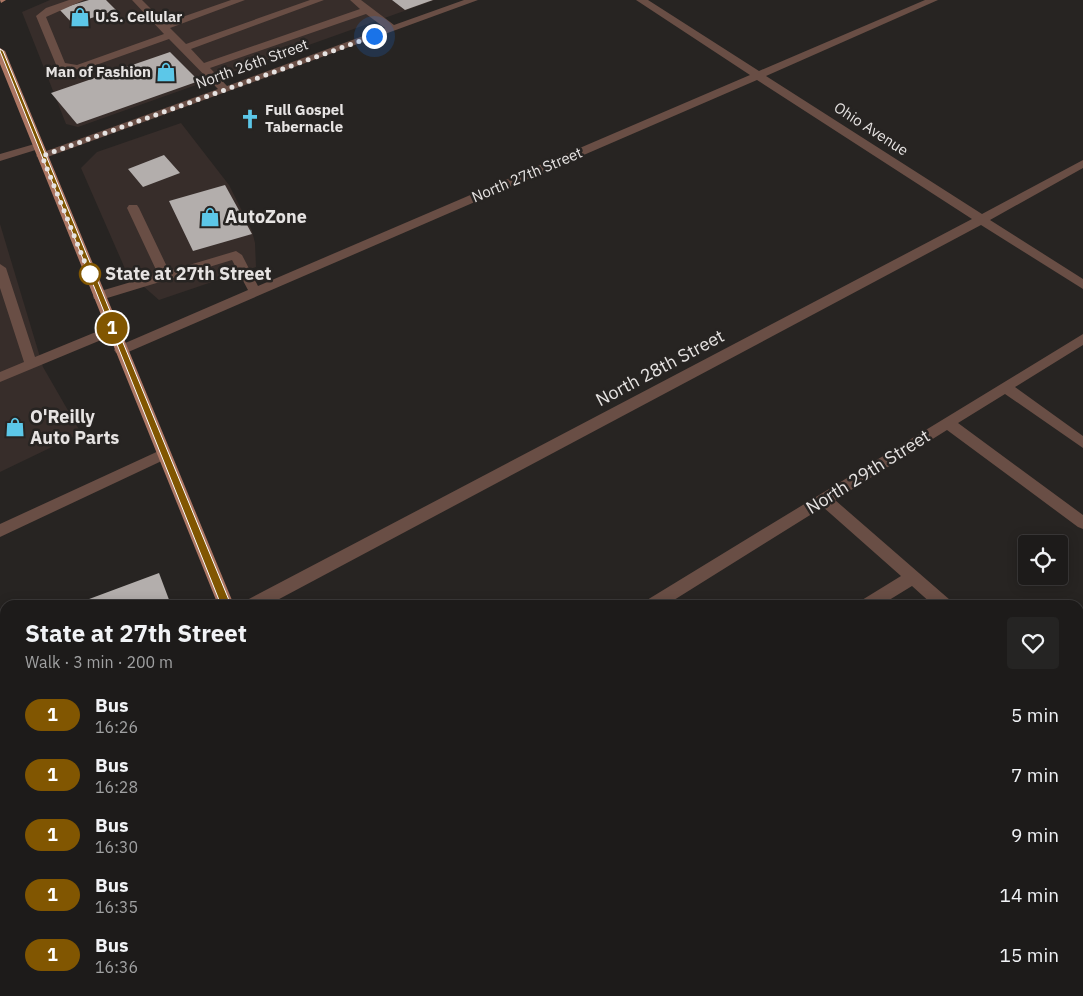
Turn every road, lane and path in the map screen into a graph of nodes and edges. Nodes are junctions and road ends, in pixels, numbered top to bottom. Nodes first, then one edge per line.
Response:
1 (79, 0) edge
2 (153, 0) edge
3 (240, 0) edge
4 (319, 0) edge
5 (355, 0) edge
6 (473, 0) edge
7 (642, 0) edge
8 (933, 0) edge
9 (139, 2) edge
10 (367, 10) junction
11 (163, 27) junction
12 (392, 29) junction
13 (171, 35) junction
14 (184, 48) junction
15 (0, 51) edge
16 (204, 68) junction
17 (760, 75) junction
18 (225, 90) junction
19 (40, 151) junction
20 (0, 158) edge
21 (1083, 163) edge
22 (133, 208) dead end
23 (982, 219) junction
24 (0, 268) edge
25 (165, 276) junction
26 (1083, 284) edge
27 (255, 292) junction
28 (99, 296) junction
29 (113, 330) junction
30 (1083, 339) edge
31 (121, 350) junction
32 (31, 364) junction
33 (0, 376) edge
34 (1005, 387) junction
35 (948, 423) junction
36 (1083, 443) edge
37 (163, 454) junction
38 (824, 499) junction
39 (1083, 523) edge
40 (0, 531) edge
41 (913, 577) junction
42 (224, 600) edge
43 (262, 600) edge
44 (662, 600) edge
45 (876, 600) edge
46 (938, 600) edge

1 - 13 street
2 - 9 street
3 - 11 street
4 - 14 street
5 - 10 street
6 - 12 street, North 26th Street
7 - 17 street, Ohio Avenue
8 - 17 street, North 27th Street
9 - 11 street
10 - 12 street
10 - 16 street
11 - 13 street
12 - 18 street, North 26th Street
13 - 14 street
14 - 16 street
15 - 19 main road
16 - 18 street
17 - 23 street, Ohio Avenue
17 - 27 street, North 27th Street
18 - 19 street, North 26th Street
19 - 20 street, North 26th Street
19 - 28 main road
21 - 23 street, North 28th Street
22 - 25 street
23 - 26 street, Ohio Avenue
23 - 43 street, North 28th Street
24 - 32 street
25 - 27 street
25 - 28 street
27 - 31 street, North 27th Street
28 - 29 main road
29 - 31 main road
29 - 32 street
30 - 34 street, North 29th Street
31 - 37 main road
32 - 33 street
34 - 35 street, North 29th Street
34 - 36 street
35 - 38 street, North 29th Street
35 - 39 street
37 - 40 street
37 - 42 main road
38 - 41 street
38 - 44 street, North 29th Street
41 - 45 street
41 - 46 street

